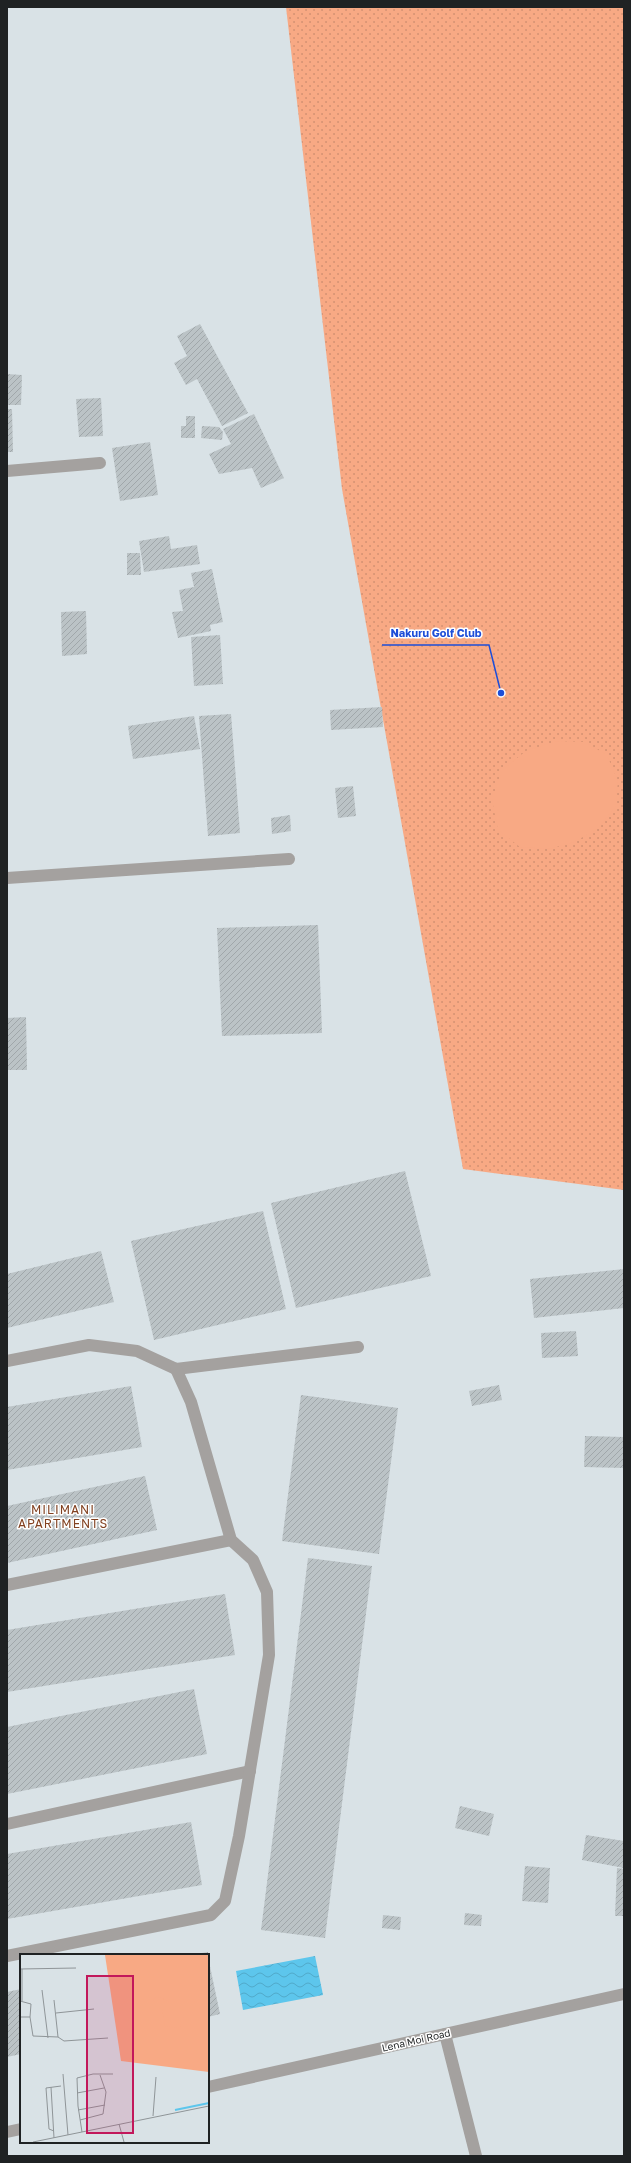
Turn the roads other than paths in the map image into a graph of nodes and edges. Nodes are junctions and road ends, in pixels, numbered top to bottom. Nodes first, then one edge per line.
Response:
1 (100, 463) dead end
2 (7, 471) edge
3 (289, 859) dead end
4 (7, 878) edge
5 (358, 1347) dead end
6 (7, 1361) edge
7 (176, 1369) junction
8 (231, 1540) junction
9 (7, 1585) edge
10 (250, 1771) junction
11 (7, 1824) edge
12 (7, 1956) edge
13 (624, 1994) edge
14 (445, 2034) junction
15 (209, 2087) edge
16 (20, 2129) edge
17 (7, 2132) edge
18 (476, 2156) edge

1 - 2 street
3 - 4 street
5 - 7 street
6 - 7 street
7 - 8 street
8 - 9 street
8 - 10 street
10 - 11 street
10 - 12 street
13 - 14 street, Lena Moi Road
14 - 15 street, Lena Moi Road
14 - 18 street
16 - 17 street

